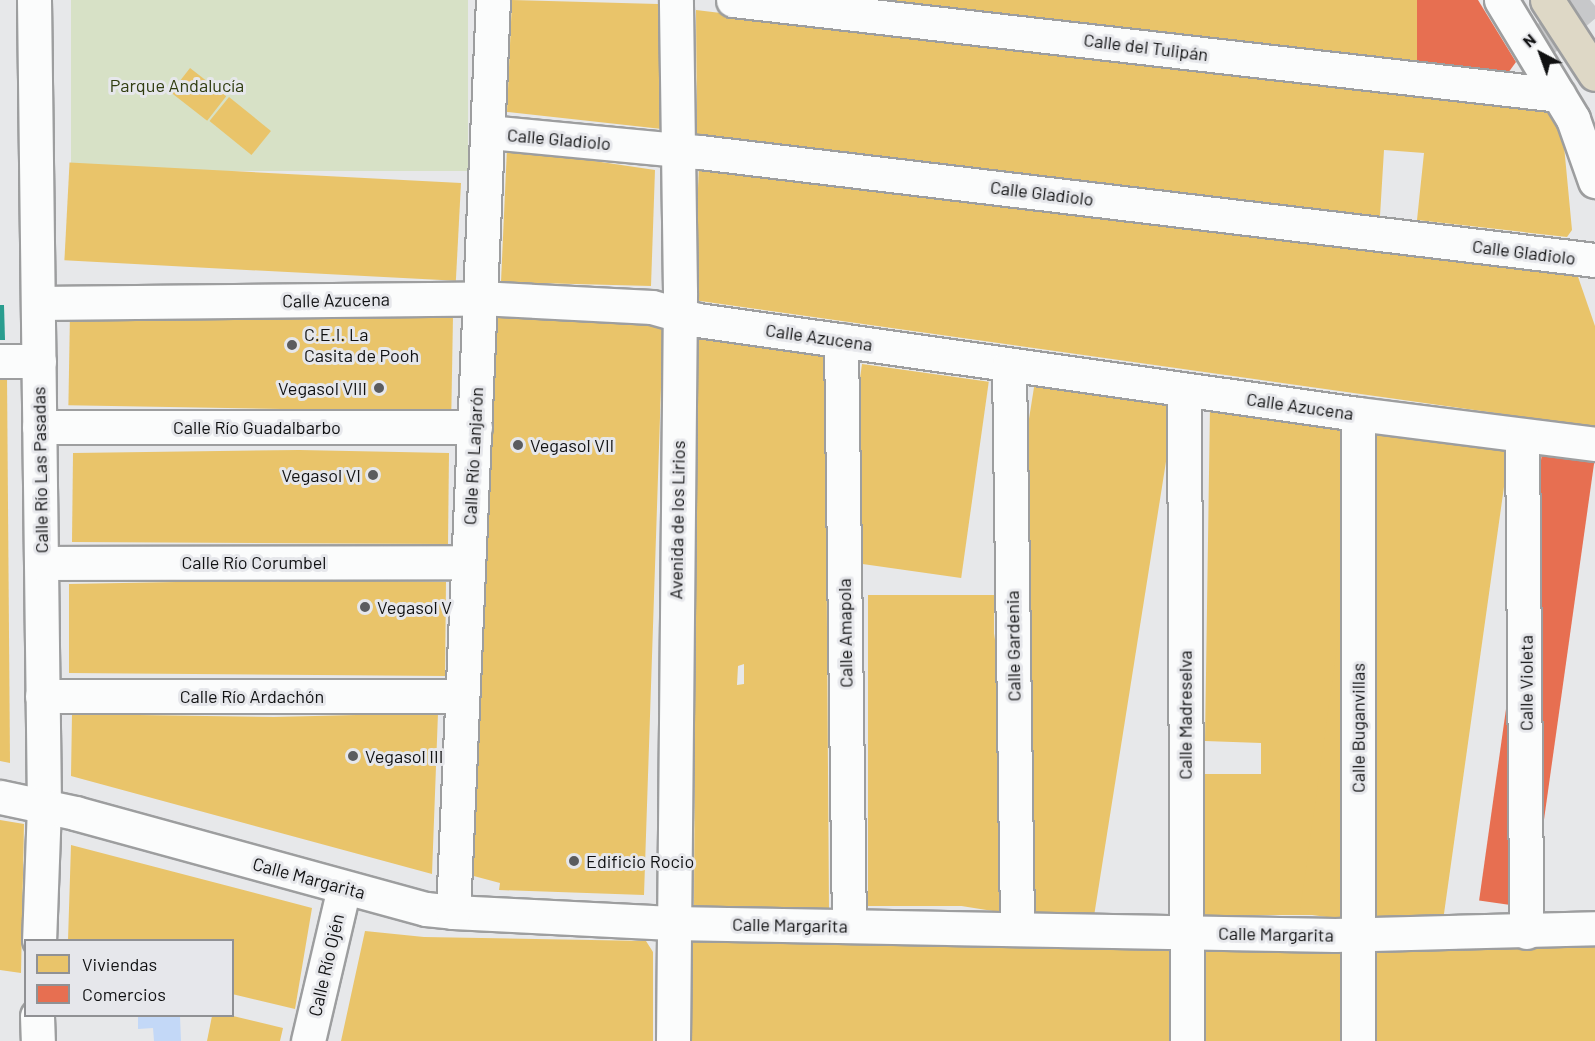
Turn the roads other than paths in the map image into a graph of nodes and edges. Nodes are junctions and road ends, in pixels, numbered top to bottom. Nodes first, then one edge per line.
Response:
1 (34, 0) edge
2 (493, 0) edge
3 (676, 0) edge
4 (733, 0) edge
5 (1501, 0) edge
6 (1546, 0) edge
7 (1595, 74) edge
8 (1559, 95) junction
9 (488, 132) junction
10 (678, 150) junction
11 (1595, 181) edge
12 (1595, 260) edge
13 (479, 298) junction
14 (38, 303) junction
15 (679, 315) junction
16 (841, 340) junction
17 (0, 361) edge
18 (39, 361) junction
19 (1010, 365) junction
20 (1184, 390) junction
21 (1358, 414) junction
22 (39, 427) junction
23 (475, 427) junction
24 (1522, 435) junction
25 (1595, 444) edge
26 (467, 562) junction
27 (41, 563) junction
28 (42, 696) junction
29 (462, 696) junction
30 (0, 797) edge
31 (44, 806) junction
32 (344, 888) junction
33 (453, 912) junction
34 (672, 923) junction
35 (849, 926) junction
36 (1017, 927) junction
37 (1595, 928) edge
38 (1185, 932) junction
39 (1526, 932) junction
40 (1358, 936) junction
41 (39, 939) edge
42 (37, 1017) edge
43 (38, 1041) edge
44 (308, 1041) edge
45 (672, 1041) edge
46 (1187, 1041) edge
47 (1358, 1041) edge

1 - 14 street, Calle Río Las Pasadas
2 - 9 street, Calle Río Lanjarón
3 - 10 street, Avenida de los Lirios
4 - 8 street, Calle del Tulipán
5 - 8 street
6 - 7 highway
8 - 11 street
9 - 10 street, Calle Gladiolo
9 - 13 street, Calle Río Lanjarón
10 - 12 street, Calle Gladiolo
10 - 15 street, Avenida de los Lirios
13 - 14 street, Calle Azucena
13 - 15 street, Calle Azucena
13 - 23 street, Calle Río Lanjarón
14 - 18 street, Calle Río Las Pasadas
15 - 16 street, Calle Azucena
15 - 34 street, Avenida de los Lirios
16 - 19 street, Calle Azucena
16 - 35 street, Calle Amapola
17 - 18 street
18 - 22 street, Calle Río Las Pasadas
19 - 20 street, Calle Azucena
19 - 36 street, Calle Gardenia
20 - 21 street, Calle Azucena
20 - 38 street, Calle Madreselva
21 - 24 street, Calle Azucena
21 - 40 street, Calle Buganvillas
22 - 23 street, Calle Río Guadalbarbo
22 - 27 street, Calle Río Las Pasadas
23 - 26 street, Calle Río Lanjarón
24 - 25 street, Calle Azucena
24 - 39 street, Calle Violeta
26 - 27 street, Calle Río Corumbel
26 - 29 street, Calle Río Lanjarón
27 - 28 street, Calle Río Las Pasadas
28 - 29 street, Calle Río Ardachón
28 - 31 street, Calle Río Las Pasadas
29 - 33 street, Calle Río Lanjarón
30 - 31 street, Calle Margarita
31 - 32 street, Calle Margarita
31 - 41 street, Calle Río Las Pasadas
32 - 33 street, Calle Margarita
32 - 44 street, Calle Río Ojén
33 - 34 street, Calle Margarita
34 - 35 street, Calle Margarita
34 - 45 street, Avenida de los Lirios
35 - 36 street, Calle Margarita
36 - 38 street, Calle Margarita
37 - 39 street, Calle Margarita
38 - 40 street, Calle Margarita
38 - 46 street, Calle Madreselva
39 - 40 street, Calle Margarita
40 - 47 street, Calle Buganvillas
42 - 43 street

